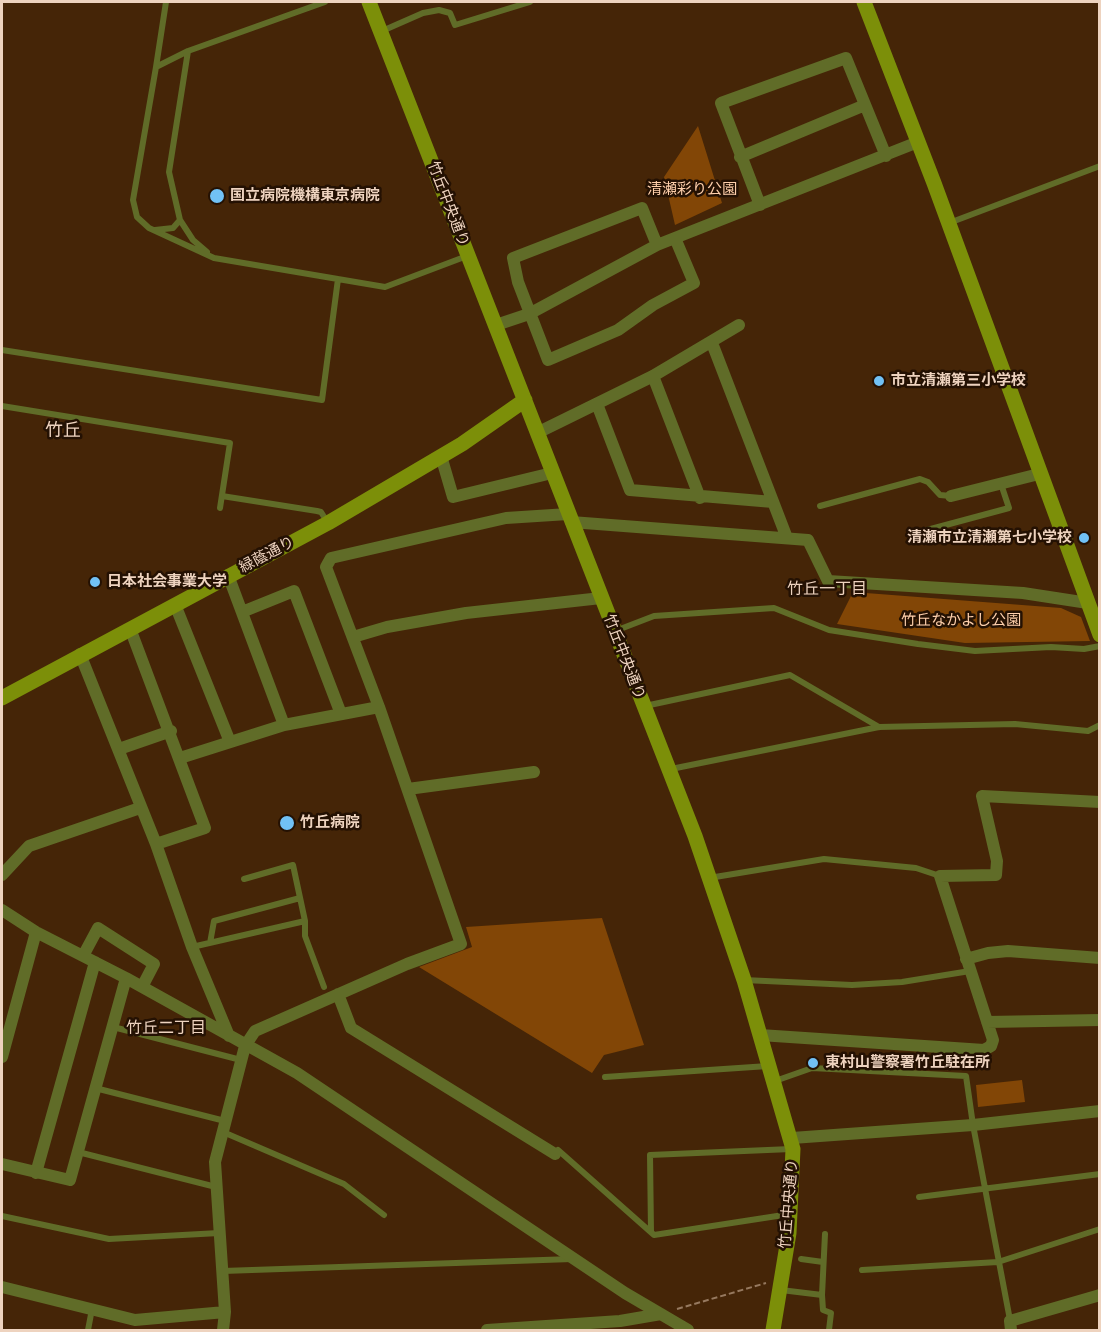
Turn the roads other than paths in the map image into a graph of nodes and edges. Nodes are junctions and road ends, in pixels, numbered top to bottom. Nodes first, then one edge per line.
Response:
1 (166, 2) edge
2 (325, 2) edge
3 (369, 2) edge
4 (530, 2) edge
5 (864, 2) edge
6 (382, 31) junction
7 (188, 51) junction
8 (156, 67) junction
9 (865, 105) junction
10 (918, 142) junction
11 (886, 156) junction
12 (740, 157) junction
13 (1100, 166) edge
14 (760, 205) junction
15 (180, 219) junction
16 (948, 223) junction
17 (149, 228) junction
18 (675, 238) junction
19 (657, 245) junction
20 (468, 256) junction
21 (214, 258) junction
22 (338, 279) junction
23 (529, 314) junction
24 (496, 325) junction
25 (739, 325) dead end
26 (712, 343) junction
27 (2, 350) edge
28 (653, 376) junction
29 (525, 400) junction
30 (597, 404) junction
31 (2, 406) edge
32 (537, 434) junction
33 (441, 456) junction
34 (552, 472) junction
35 (1039, 474) junction
36 (1001, 484) junction
37 (222, 496) junction
38 (951, 496) joint
39 (700, 498) junction
40 (773, 502) junction
41 (820, 506) dead end
42 (220, 508) dead end
43 (570, 518) junction
44 (327, 523) junction
45 (927, 530) dead end
46 (788, 538) junction
47 (228, 575) junction
48 (602, 598) junction
49 (1088, 603) junction
50 (176, 607) junction
51 (242, 612) junction
52 (131, 631) junction
53 (615, 631) junction
54 (1100, 635) edge
55 (353, 637) junction
56 (1100, 646) edge
57 (80, 654) junction
58 (2, 697) edge
59 (643, 706) junction
60 (379, 707) junction
61 (341, 714) junction
62 (284, 725) junction
63 (1100, 725) edge
64 (879, 727) junction
65 (171, 731) junction
66 (230, 742) junction
67 (119, 749) junction
68 (180, 758) junction
69 (668, 769) junction
70 (534, 772) dead end
71 (408, 789) junction
72 (1100, 802) edge
73 (140, 808) junction
74 (156, 844) junction
75 (2, 875) edge
76 (940, 876) junction
77 (708, 878) junction
78 (244, 879) dead end
79 (300, 898) junction
80 (2, 910) edge
81 (305, 921) junction
82 (36, 932) junction
83 (210, 943) junction
84 (192, 947) junction
85 (83, 956) junction
86 (1100, 958) edge
87 (95, 962) junction
88 (968, 965) junction
89 (126, 978) junction
90 (744, 980) junction
91 (142, 987) junction
92 (324, 987) dead end
93 (338, 994) junction
94 (1100, 1020) edge
95 (987, 1022) junction
96 (113, 1027) junction
97 (760, 1035) junction
98 (229, 1036) junction
99 (245, 1046) junction
100 (2, 1057) edge
101 (241, 1060) junction
102 (768, 1066) junction
103 (605, 1077) dead end
104 (773, 1082) junction
105 (95, 1088) junction
106 (1100, 1111) edge
107 (973, 1125) junction
108 (224, 1126) junction
109 (792, 1144) junction
110 (78, 1152) junction
111 (557, 1152) joint
112 (2, 1164) edge
113 (36, 1173) junction
114 (1100, 1174) edge
115 (216, 1186) junction
116 (985, 1189) junction
117 (918, 1197) dead end
118 (791, 1214) junction
119 (384, 1215) dead end
120 (2, 1216) edge
121 (1100, 1229) edge
122 (651, 1232) junction
123 (219, 1233) junction
124 (825, 1234) dead end
125 (574, 1259) junction
126 (801, 1259) dead end
127 (823, 1262) junction
128 (998, 1262) junction
129 (862, 1270) dead end
130 (222, 1271) junction
131 (779, 1284) junction
132 (2, 1287) edge
133 (822, 1295) junction
134 (1100, 1295) edge
135 (92, 1309) junction
136 (225, 1312) junction
137 (661, 1314) junction
138 (1011, 1326) edge
139 (88, 1330) edge
140 (223, 1330) edge
141 (487, 1330) edge
142 (688, 1330) edge
143 (773, 1330) edge
144 (829, 1330) edge

1 - 8 lane
2 - 7 lane
3 - 6 street, 竹丘中央通り
4 - 6 lane
5 - 10 street
6 - 20 street, 竹丘中央通り
7 - 8 lane
7 - 15 lane
8 - 17 lane
9 - 11 street
9 - 12 street
9 - 12 street
10 - 11 street
10 - 16 street
11 - 14 street
12 - 14 street
13 - 16 lane
14 - 18 street
15 - 17 lane
15 - 21 lane
16 - 35 street
17 - 21 lane
18 - 19 street
18 - 23 street
19 - 23 street
19 - 23 street
20 - 22 lane
20 - 24 street, 竹丘中央通り
21 - 22 lane
22 - 27 lane
23 - 24 street
24 - 29 street, 竹丘中央通り
25 - 26 street
26 - 28 street
26 - 40 street
28 - 30 street
28 - 39 street
29 - 32 street, 竹丘中央通り
29 - 33 street, 緑蔭通り
30 - 32 street
30 - 39 street
31 - 37 lane
32 - 34 street, 竹丘中央通り
33 - 34 street
33 - 44 street, 緑蔭通り
34 - 43 street, 竹丘中央通り
35 - 36 street
35 - 49 street
36 - 38 street
36 - 45 lane
37 - 42 lane
37 - 44 lane
38 - 41 lane
39 - 40 street
40 - 46 street
43 - 46 street
43 - 48 street, 竹丘中央通り
43 - 55 street
44 - 47 street, 緑蔭通り
46 - 49 street
47 - 50 street, 緑蔭通り
47 - 51 street
48 - 53 street, 竹丘中央通り
48 - 55 street
49 - 54 street
50 - 52 street, 緑蔭通り
50 - 66 street
51 - 61 street
51 - 62 street
52 - 57 street, 緑蔭通り
52 - 65 street
53 - 56 lane
53 - 59 street, 竹丘中央通り
55 - 60 street
57 - 58 street, 緑蔭通り
57 - 67 street
59 - 64 lane
59 - 69 street, 竹丘中央通り
60 - 61 street
60 - 71 street
61 - 62 street
62 - 66 street
63 - 64 lane
64 - 69 lane
65 - 67 street
65 - 68 street
66 - 68 street
67 - 73 street
68 - 74 street
69 - 77 street, 竹丘中央通り
70 - 71 street
71 - 93 street
72 - 76 street
73 - 74 street
73 - 75 street
74 - 84 street
76 - 77 lane
76 - 88 street
77 - 90 street, 竹丘中央通り
78 - 79 lane
79 - 81 lane
79 - 83 lane
80 - 82 street
81 - 83 lane
81 - 92 lane
82 - 85 street
82 - 100 street
83 - 84 lane
84 - 98 street
85 - 87 street
85 - 91 street
86 - 88 street
87 - 89 street
87 - 113 street
88 - 90 lane
88 - 95 street
89 - 91 street
89 - 96 street
90 - 97 street, 竹丘中央通り
91 - 98 street
93 - 99 street
93 - 111 street
94 - 95 street
95 - 97 street
96 - 101 lane
96 - 105 street
97 - 102 street, 竹丘中央通り
98 - 99 street
99 - 101 street
99 - 125 street
101 - 108 street
102 - 103 lane
102 - 104 street, 竹丘中央通り
104 - 107 lane
104 - 109 street, 竹丘中央通り
105 - 108 lane
105 - 110 street
106 - 107 street
107 - 109 street
107 - 116 lane
108 - 115 street
108 - 119 lane
109 - 118 street, 竹丘中央通り
109 - 122 lane
110 - 113 street
110 - 115 lane
111 - 122 lane
112 - 113 street
114 - 116 lane
115 - 123 street
116 - 117 lane
116 - 128 lane
118 - 122 lane
118 - 131 street, 竹丘中央通り
120 - 123 lane
121 - 128 lane
123 - 130 street
124 - 127 lane
125 - 130 lane
125 - 137 street
126 - 127 lane
127 - 133 lane
128 - 129 lane
128 - 138 lane
130 - 136 street
131 - 133 lane
131 - 143 street, 竹丘中央通り
132 - 135 street
133 - 144 lane
134 - 138 street
135 - 136 street
135 - 139 lane
136 - 140 street
137 - 141 street
137 - 142 street

